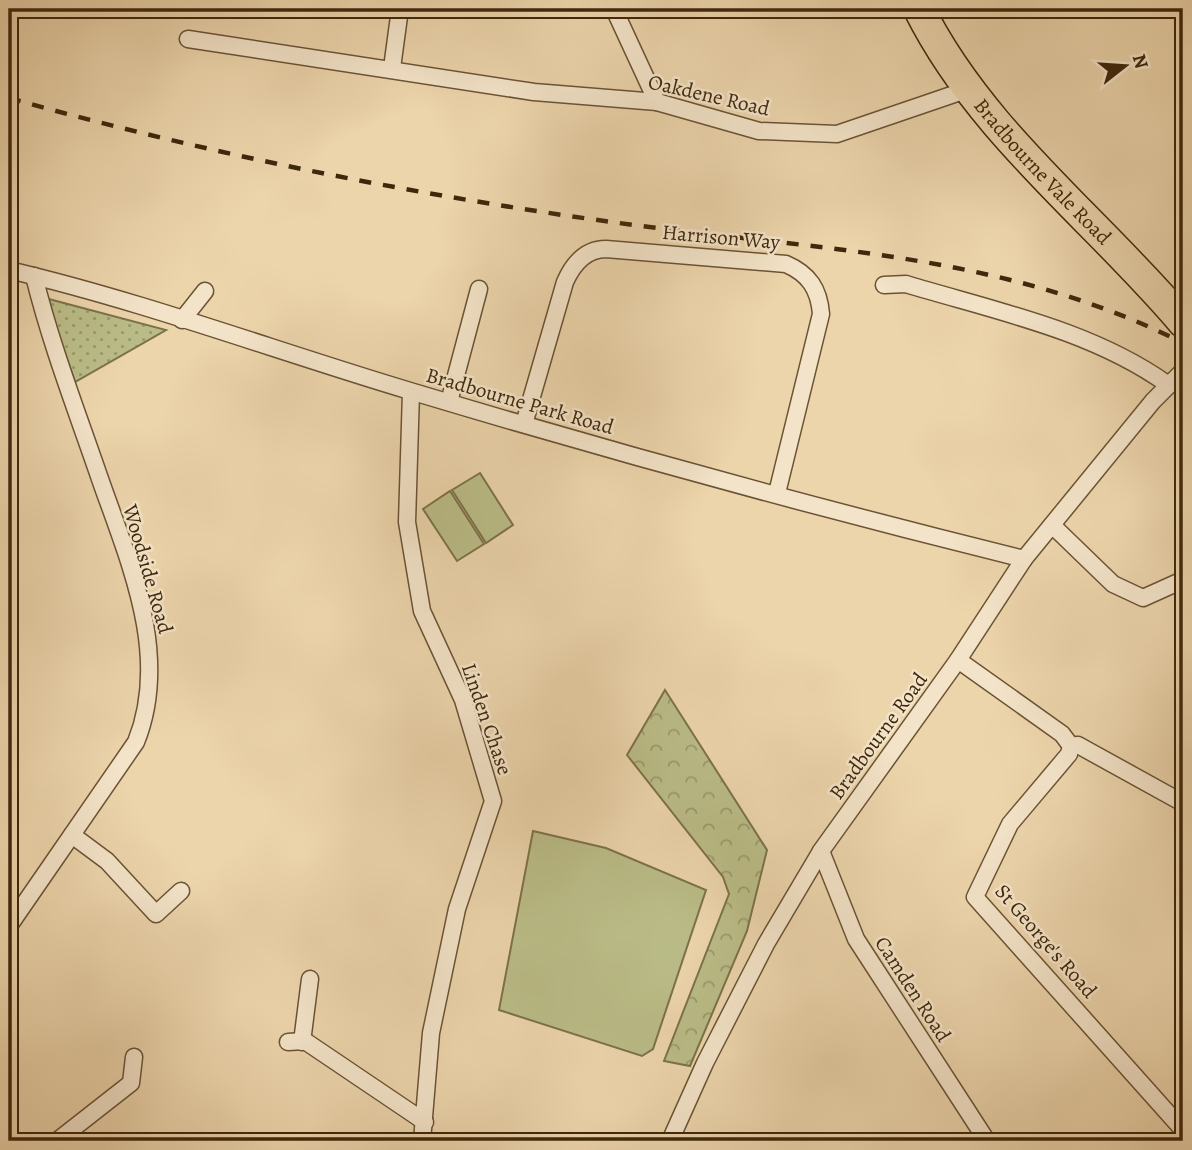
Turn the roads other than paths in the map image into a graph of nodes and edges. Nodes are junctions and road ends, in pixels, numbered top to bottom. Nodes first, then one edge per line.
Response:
1 (400, 9) edge
2 (614, 9) edge
3 (919, 9) edge
4 (188, 39) dead end
5 (392, 68) junction
6 (969, 89) junction
7 (657, 102) junction
8 (9, 270) edge
9 (34, 276) junction
10 (884, 285) dead end
11 (479, 289) dead end
12 (205, 291) dead end
13 (182, 320) junction
14 (1182, 320) edge
15 (1183, 371) edge
16 (1167, 384) junction
17 (411, 392) junction
18 (449, 402) junction
19 (524, 424) junction
20 (777, 494) junction
21 (1052, 525) junction
22 (1024, 559) junction
23 (1183, 580) edge
24 (958, 660) junction
25 (1070, 746) junction
26 (1183, 803) edge
27 (72, 835) junction
28 (821, 850) junction
29 (181, 891) dead end
30 (9, 926) edge
31 (310, 979) dead end
32 (134, 1057) dead end
33 (425, 1122) junction
34 (1183, 1130) edge
35 (57, 1141) edge
36 (422, 1141) edge
37 (670, 1141) edge
38 (987, 1141) edge

1 - 5 street
2 - 7 street
3 - 6 highway, Bradbourne Vale Road
4 - 5 street, Oakdene Road
5 - 7 street, Oakdene Road
6 - 7 street, Oakdene Road
6 - 14 highway, Bradbourne Vale Road
8 - 9 street, Bradbourne Park Road
9 - 13 street, Bradbourne Park Road
9 - 27 street, Woodside Road
10 - 16 street
11 - 18 street
12 - 13 street
13 - 17 street, Bradbourne Park Road
15 - 16 street, Bradbourne Road
16 - 21 street, Bradbourne Road
17 - 18 street, Bradbourne Park Road
17 - 33 street, Linden Chase
18 - 19 street, Bradbourne Park Road
19 - 20 street, Bradbourne Park Road
19 - 20 street, Harrison Way
20 - 22 street, Bradbourne Park Road
21 - 22 street, Bradbourne Road
21 - 23 street
22 - 24 street, Bradbourne Road
24 - 25 street
24 - 28 street, Bradbourne Road
25 - 26 street
25 - 34 street, St George's Road
27 - 29 street
27 - 30 street, Woodside Road
28 - 37 street, Bradbourne Road
28 - 38 street, Camden Road
31 - 33 street
32 - 35 street
33 - 36 street, Linden Chase

